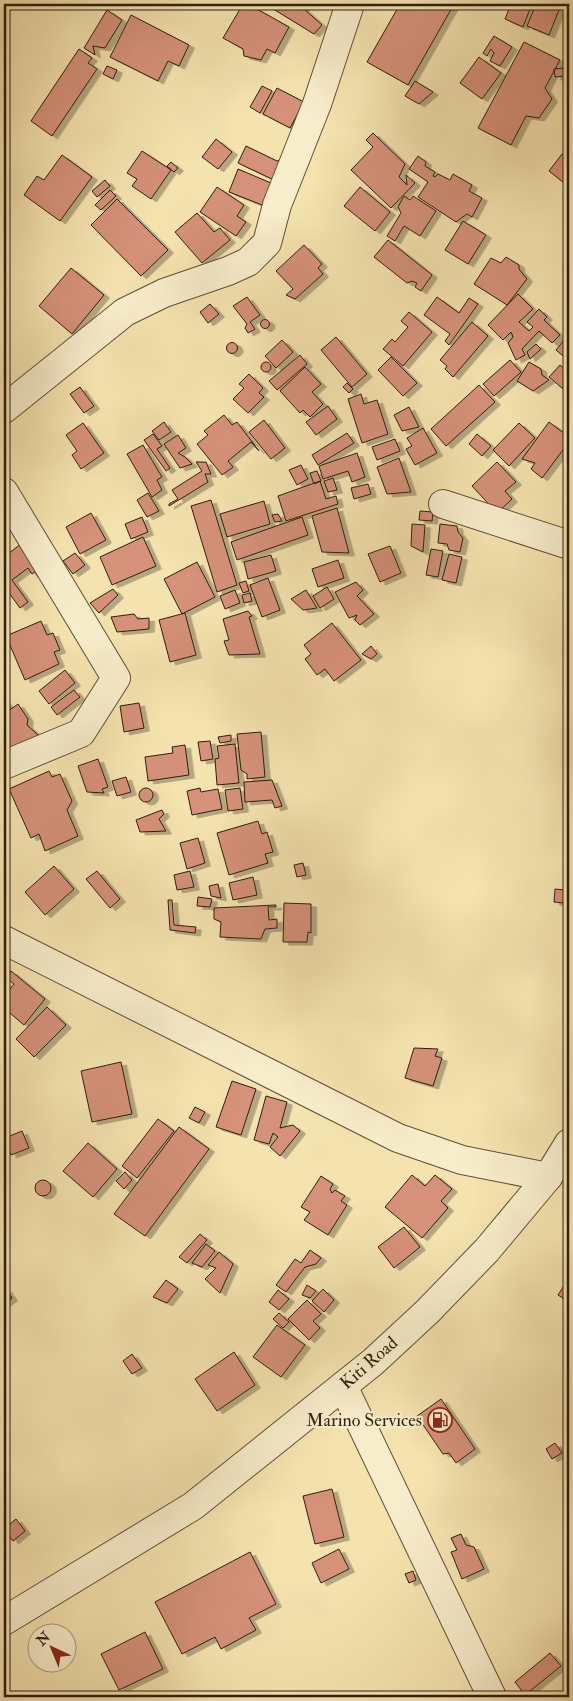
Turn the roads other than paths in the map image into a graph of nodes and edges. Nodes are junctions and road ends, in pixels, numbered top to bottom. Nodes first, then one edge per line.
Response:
1 (350, 4) edge
2 (4, 409) edge
3 (4, 492) edge
4 (443, 504) dead end
5 (569, 545) edge
6 (4, 765) edge
7 (4, 940) edge
8 (569, 1143) edge
9 (548, 1177) junction
10 (343, 1386) junction
11 (4, 1621) edge
12 (492, 1697) edge

1 - 2 street
3 - 6 street
4 - 5 street
7 - 9 street
8 - 9 street, Kiti Road
9 - 10 street, Kiti Road
10 - 11 street, Kiti Road
10 - 12 street

